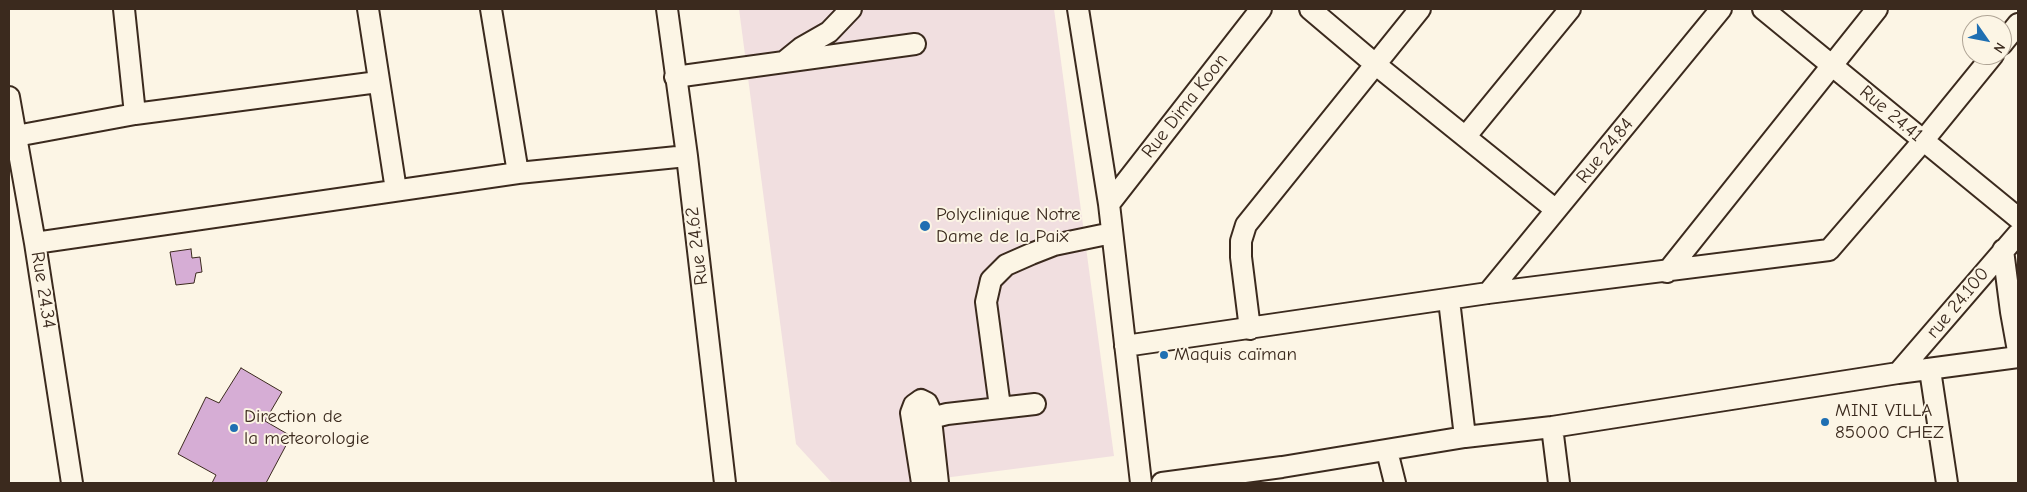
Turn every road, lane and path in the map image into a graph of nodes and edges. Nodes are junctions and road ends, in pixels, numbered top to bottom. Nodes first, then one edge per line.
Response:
1 (124, 9) edge
2 (368, 9) edge
3 (491, 9) edge
4 (667, 9) edge
5 (851, 9) edge
6 (1078, 9) edge
7 (1262, 9) edge
8 (1310, 9) edge
9 (1420, 9) edge
10 (1570, 9) edge
11 (1721, 9) edge
12 (1764, 9) edge
13 (1877, 9) edge
14 (915, 44) dead end
15 (784, 62) junction
16 (1375, 64) junction
17 (1832, 64) junction
18 (1985, 65) edge
19 (675, 77) junction
20 (378, 82) junction
21 (9, 97) edge
22 (135, 114) junction
23 (16, 136) junction
24 (1466, 136) junction
25 (1923, 141) junction
26 (687, 156) junction
27 (518, 174) junction
28 (396, 190) junction
29 (1109, 204) junction
30 (1556, 210) junction
31 (2018, 218) edge
32 (1112, 233) junction
33 (2018, 234) edge
34 (35, 243) junction
35 (2003, 250) junction
36 (1667, 272) junction
37 (1488, 294) junction
38 (1449, 300) junction
39 (1250, 329) junction
40 (1125, 346) junction
41 (2018, 352) edge
42 (2018, 358) edge
43 (1930, 370) junction
44 (1898, 374) junction
45 (1035, 404) dead end
46 (1000, 407) junction
47 (922, 420) junction
48 (1552, 428) junction
49 (1465, 437) junction
50 (1388, 451) junction
51 (1283, 475) edge
52 (1187, 482) edge
53 (72, 483) edge
54 (725, 483) edge
55 (922, 483) edge
56 (938, 483) edge
57 (1141, 483) edge
58 (1162, 483) edge
59 (1395, 483) edge
60 (1559, 483) edge
61 (1948, 483) edge

1 - 22 street
2 - 20 street
3 - 27 street
4 - 19 street, Rue 24.62
5 - 15 street
6 - 29 street
7 - 29 street, Rue Dima Koon
8 - 16 street
9 - 16 street
10 - 24 street
11 - 30 street, Rue 24.84
12 - 17 street, Rue 24.41
13 - 17 street
14 - 15 street
15 - 19 street
16 - 24 street
16 - 39 street
17 - 25 street, Rue 24.41
17 - 36 street
18 - 25 street
19 - 26 street, Rue 24.62
20 - 22 street
20 - 28 street
21 - 23 street, Rue 24.34
22 - 23 street
23 - 34 street, Rue 24.34
24 - 30 street
25 - 31 street, Rue 24.41
25 - 36 street
26 - 27 street
26 - 54 street, Rue 24.62
27 - 28 street
28 - 34 street
29 - 32 street
30 - 37 street, Rue 24.84
32 - 40 street
32 - 46 street
33 - 35 street, rue 24.100
34 - 53 street, Rue 24.34
35 - 41 street
35 - 44 street, rue 24.100
36 - 37 street
37 - 38 street
38 - 39 street
38 - 49 street
39 - 40 street
40 - 57 street
42 - 43 street
43 - 44 street
43 - 61 street
44 - 48 street
45 - 46 street
46 - 47 street
47 - 55 street
47 - 56 street
48 - 49 street
48 - 60 street
49 - 50 street
50 - 51 street
50 - 59 street
51 - 52 street
52 - 58 street

